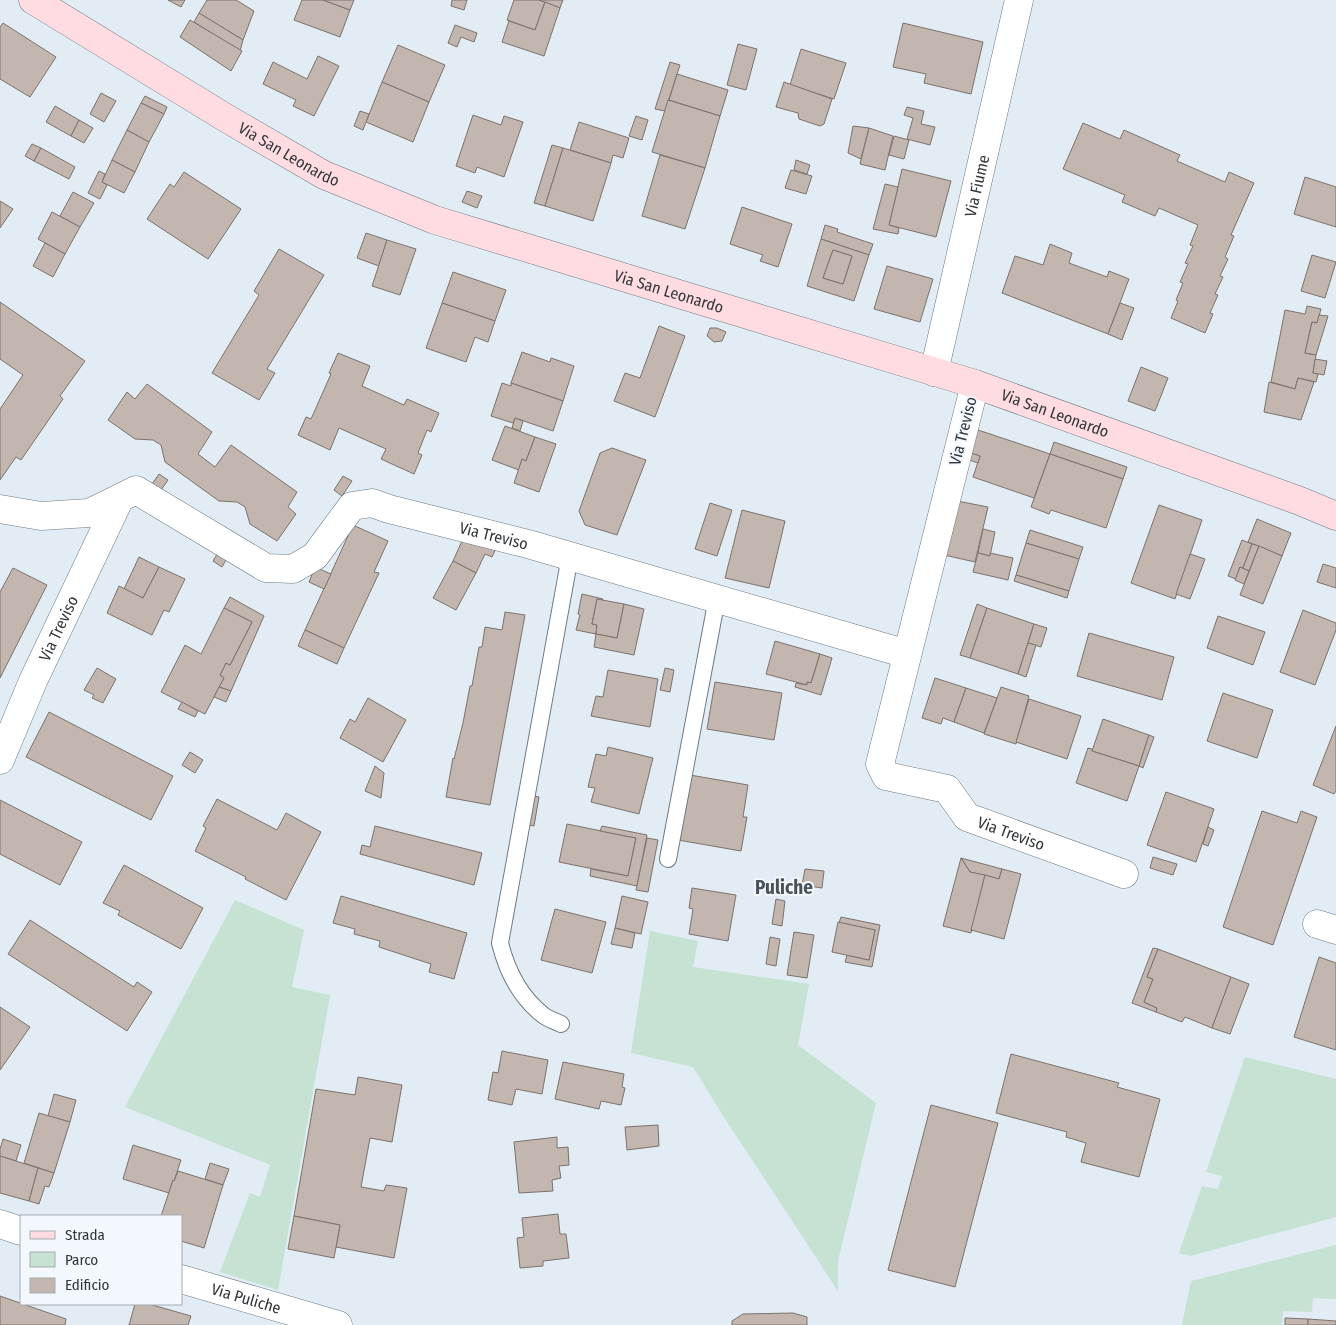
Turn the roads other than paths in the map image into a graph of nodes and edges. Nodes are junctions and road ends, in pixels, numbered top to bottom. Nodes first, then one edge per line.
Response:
1 (33, 0) edge
2 (1019, 0) edge
3 (934, 372) junction
4 (975, 384) junction
5 (120, 498) junction
6 (0, 510) edge
7 (1336, 516) edge
8 (570, 556) junction
9 (717, 598) junction
10 (907, 654) junction
11 (0, 760) edge
12 (668, 858) dead end
13 (1124, 874) dead end
14 (561, 1024) dead end
15 (0, 1224) edge
16 (20, 1231) edge
17 (182, 1279) edge
18 (338, 1325) edge

1 - 3 main road, Via San Leonardo
2 - 3 street, Via Fiume
3 - 4 main road, Via San Leonardo
4 - 7 main road, Via San Leonardo
4 - 10 street, Via Treviso
5 - 6 street, Via Treviso
5 - 8 street, Via Treviso
5 - 11 street, Via Treviso
8 - 9 street, Via Treviso
8 - 14 lane
9 - 10 street, Via Treviso
9 - 12 lane
10 - 13 street, Via Treviso
15 - 16 street
17 - 18 street, Via Puliche

